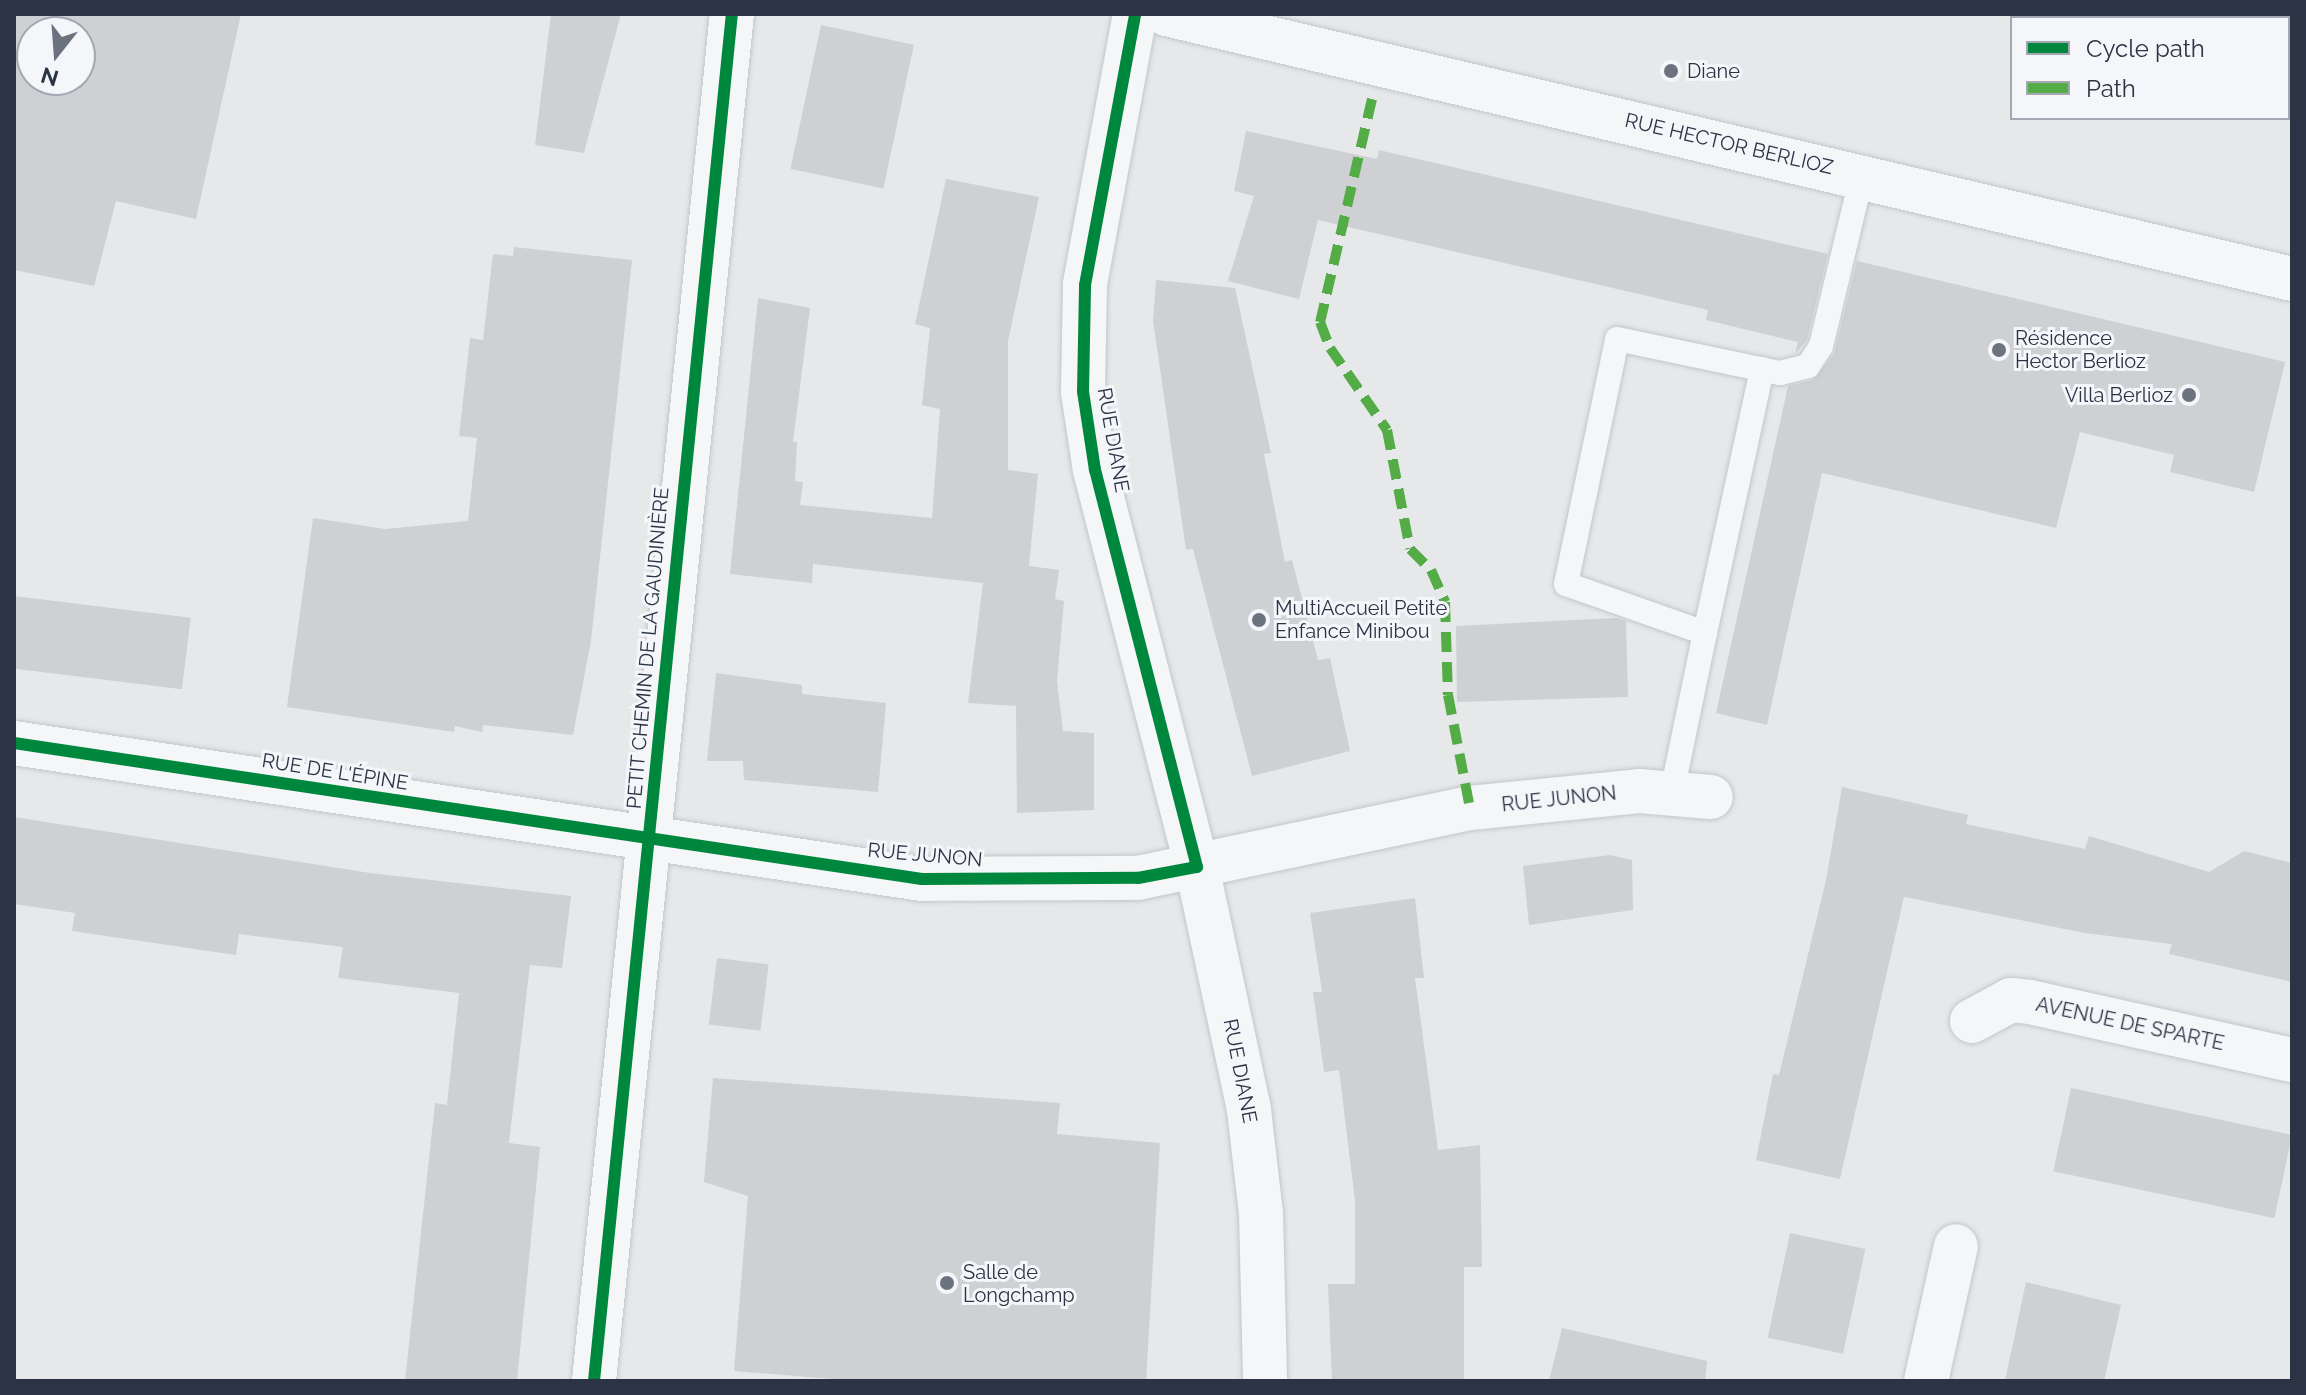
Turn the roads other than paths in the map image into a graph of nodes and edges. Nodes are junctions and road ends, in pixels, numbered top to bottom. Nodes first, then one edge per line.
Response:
1 (732, 14) edge
2 (1135, 14) edge
3 (1166, 14) edge
4 (1862, 175) junction
5 (2292, 279) edge
6 (1762, 369) junction
7 (1705, 633) junction
8 (14, 743) edge
9 (1691, 795) joint
10 (650, 840) junction
11 (1197, 867) junction
12 (1972, 1021) dead end
13 (2292, 1060) edge
14 (1956, 1246) dead end
15 (594, 1381) edge
16 (1265, 1381) edge
17 (1926, 1381) edge

1 - 10 street, PETIT CHEMIN DE LA GAUDINIÈRE
2 - 11 street, RUE DIANE
3 - 4 street, RUE HECTOR BERLIOZ
4 - 5 street, RUE HECTOR BERLIOZ
4 - 6 lane
6 - 7 lane
6 - 7 lane
7 - 9 lane
8 - 10 street, RUE DE L'ÉPINE
9 - 11 street, RUE JUNON
10 - 11 street, RUE JUNON
10 - 15 street, PETIT CHEMIN DE LA GAUDINIÈRE
11 - 16 street, RUE DIANE
12 - 13 street, AVENUE DE SPARTE
14 - 17 street

